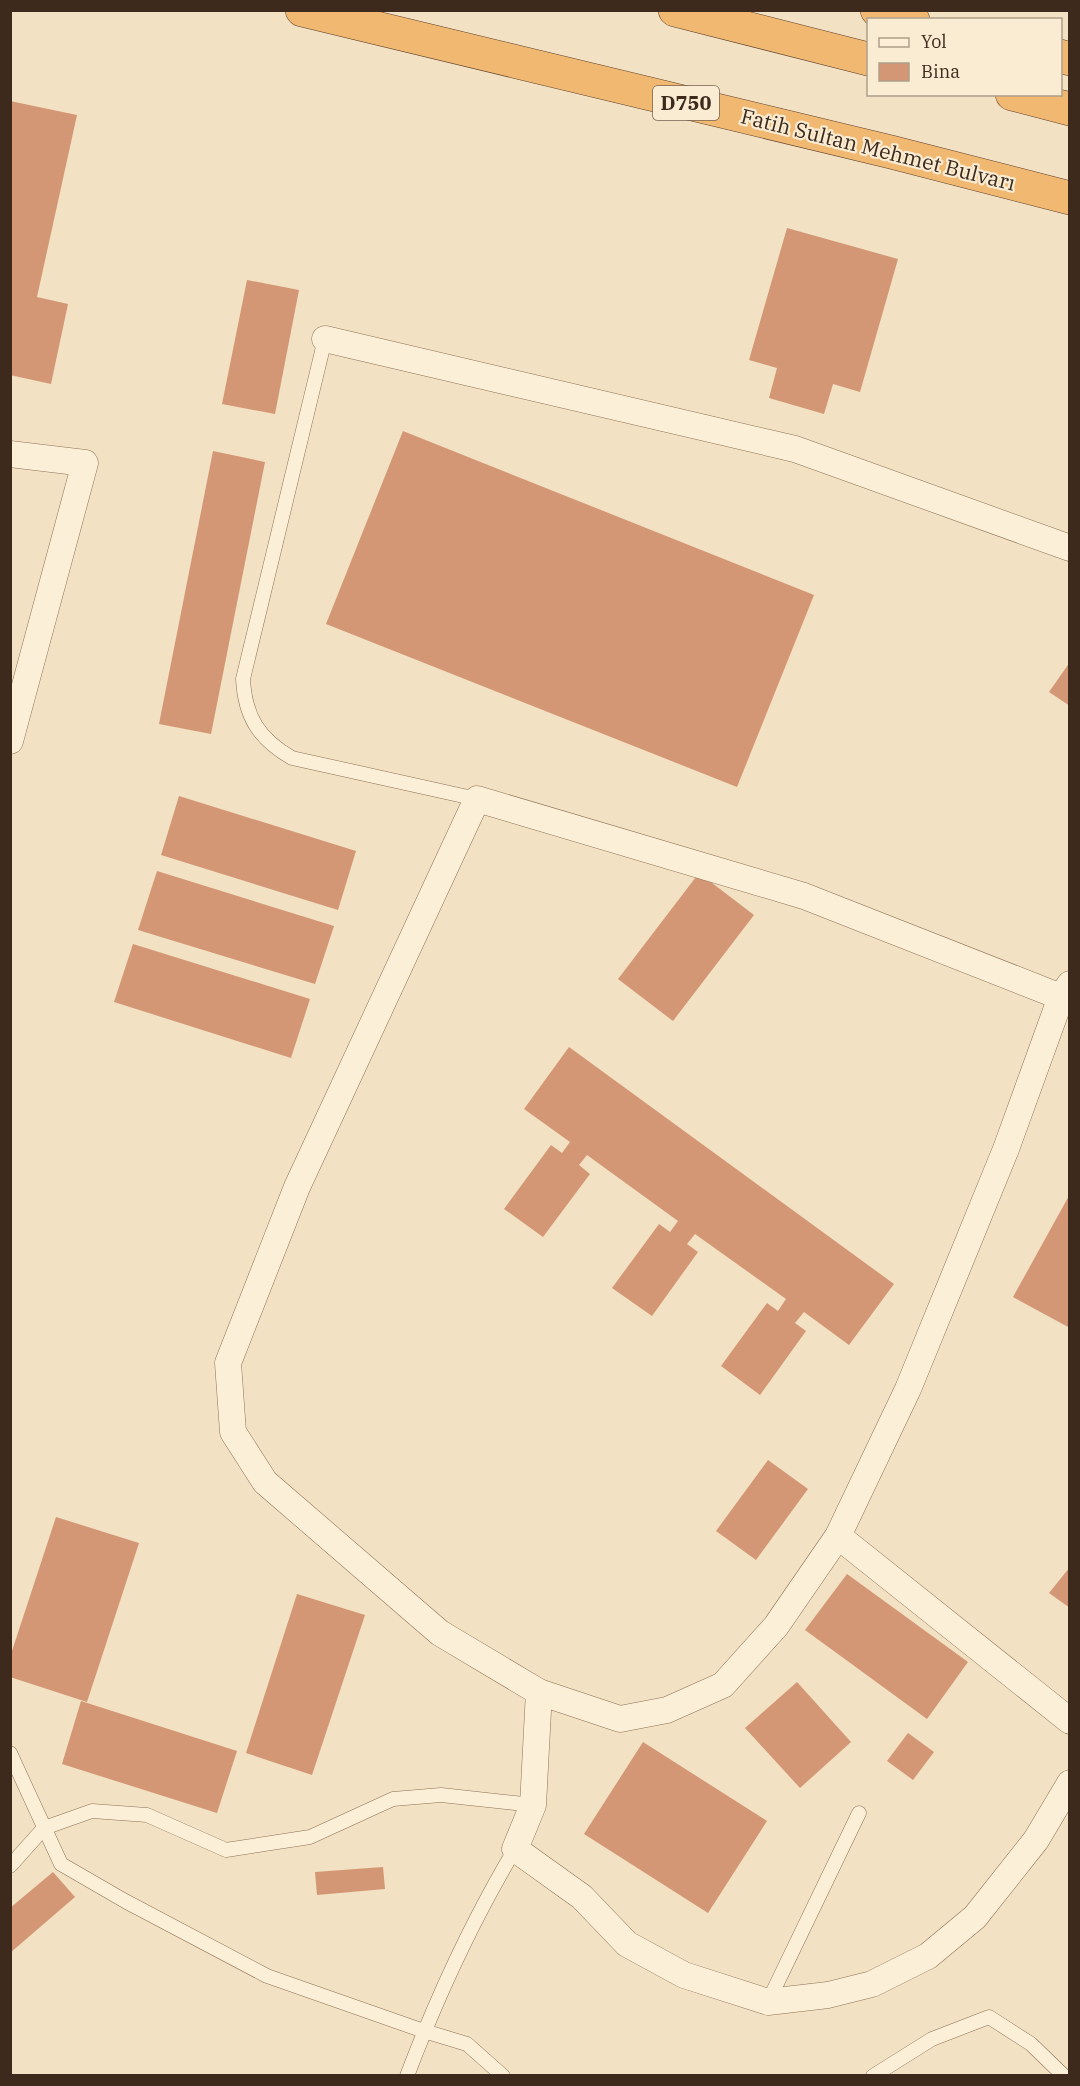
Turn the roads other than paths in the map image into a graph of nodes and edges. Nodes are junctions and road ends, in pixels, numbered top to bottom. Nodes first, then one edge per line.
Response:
1 (302, 10) edge
2 (675, 10) edge
3 (877, 10) edge
4 (906, 18) edge
5 (867, 59) edge
6 (1020, 96) edge
7 (1070, 109) edge
8 (1070, 198) edge
9 (325, 339) joint
10 (10, 454) edge
11 (1070, 548) edge
12 (10, 741) edge
13 (477, 800) junction
14 (1067, 994) edge
15 (838, 1536) junction
16 (539, 1692) junction
17 (1070, 1721) edge
18 (10, 1753) edge
19 (1070, 1783) edge
20 (533, 1805) junction
21 (859, 1813) dead end
22 (44, 1828) junction
23 (515, 1849) junction
24 (10, 1866) edge
25 (768, 2002) junction
26 (424, 2031) junction
27 (407, 2076) edge
28 (503, 2076) edge
29 (873, 2076) edge
30 (1064, 2076) edge

1 - 8 highway, Fatih Sultan Mehmet Bulvarı / D750
2 - 5 highway
3 - 4 highway
6 - 7 highway
9 - 11 street
9 - 13 lane
10 - 12 street
13 - 14 street
13 - 16 street
14 - 15 street
15 - 16 street
15 - 17 street
16 - 20 street
18 - 22 lane
19 - 25 street
20 - 22 lane
20 - 23 street
21 - 25 lane
22 - 24 lane
22 - 26 lane
23 - 25 street
23 - 26 lane
26 - 27 lane
26 - 28 lane
29 - 30 lane

